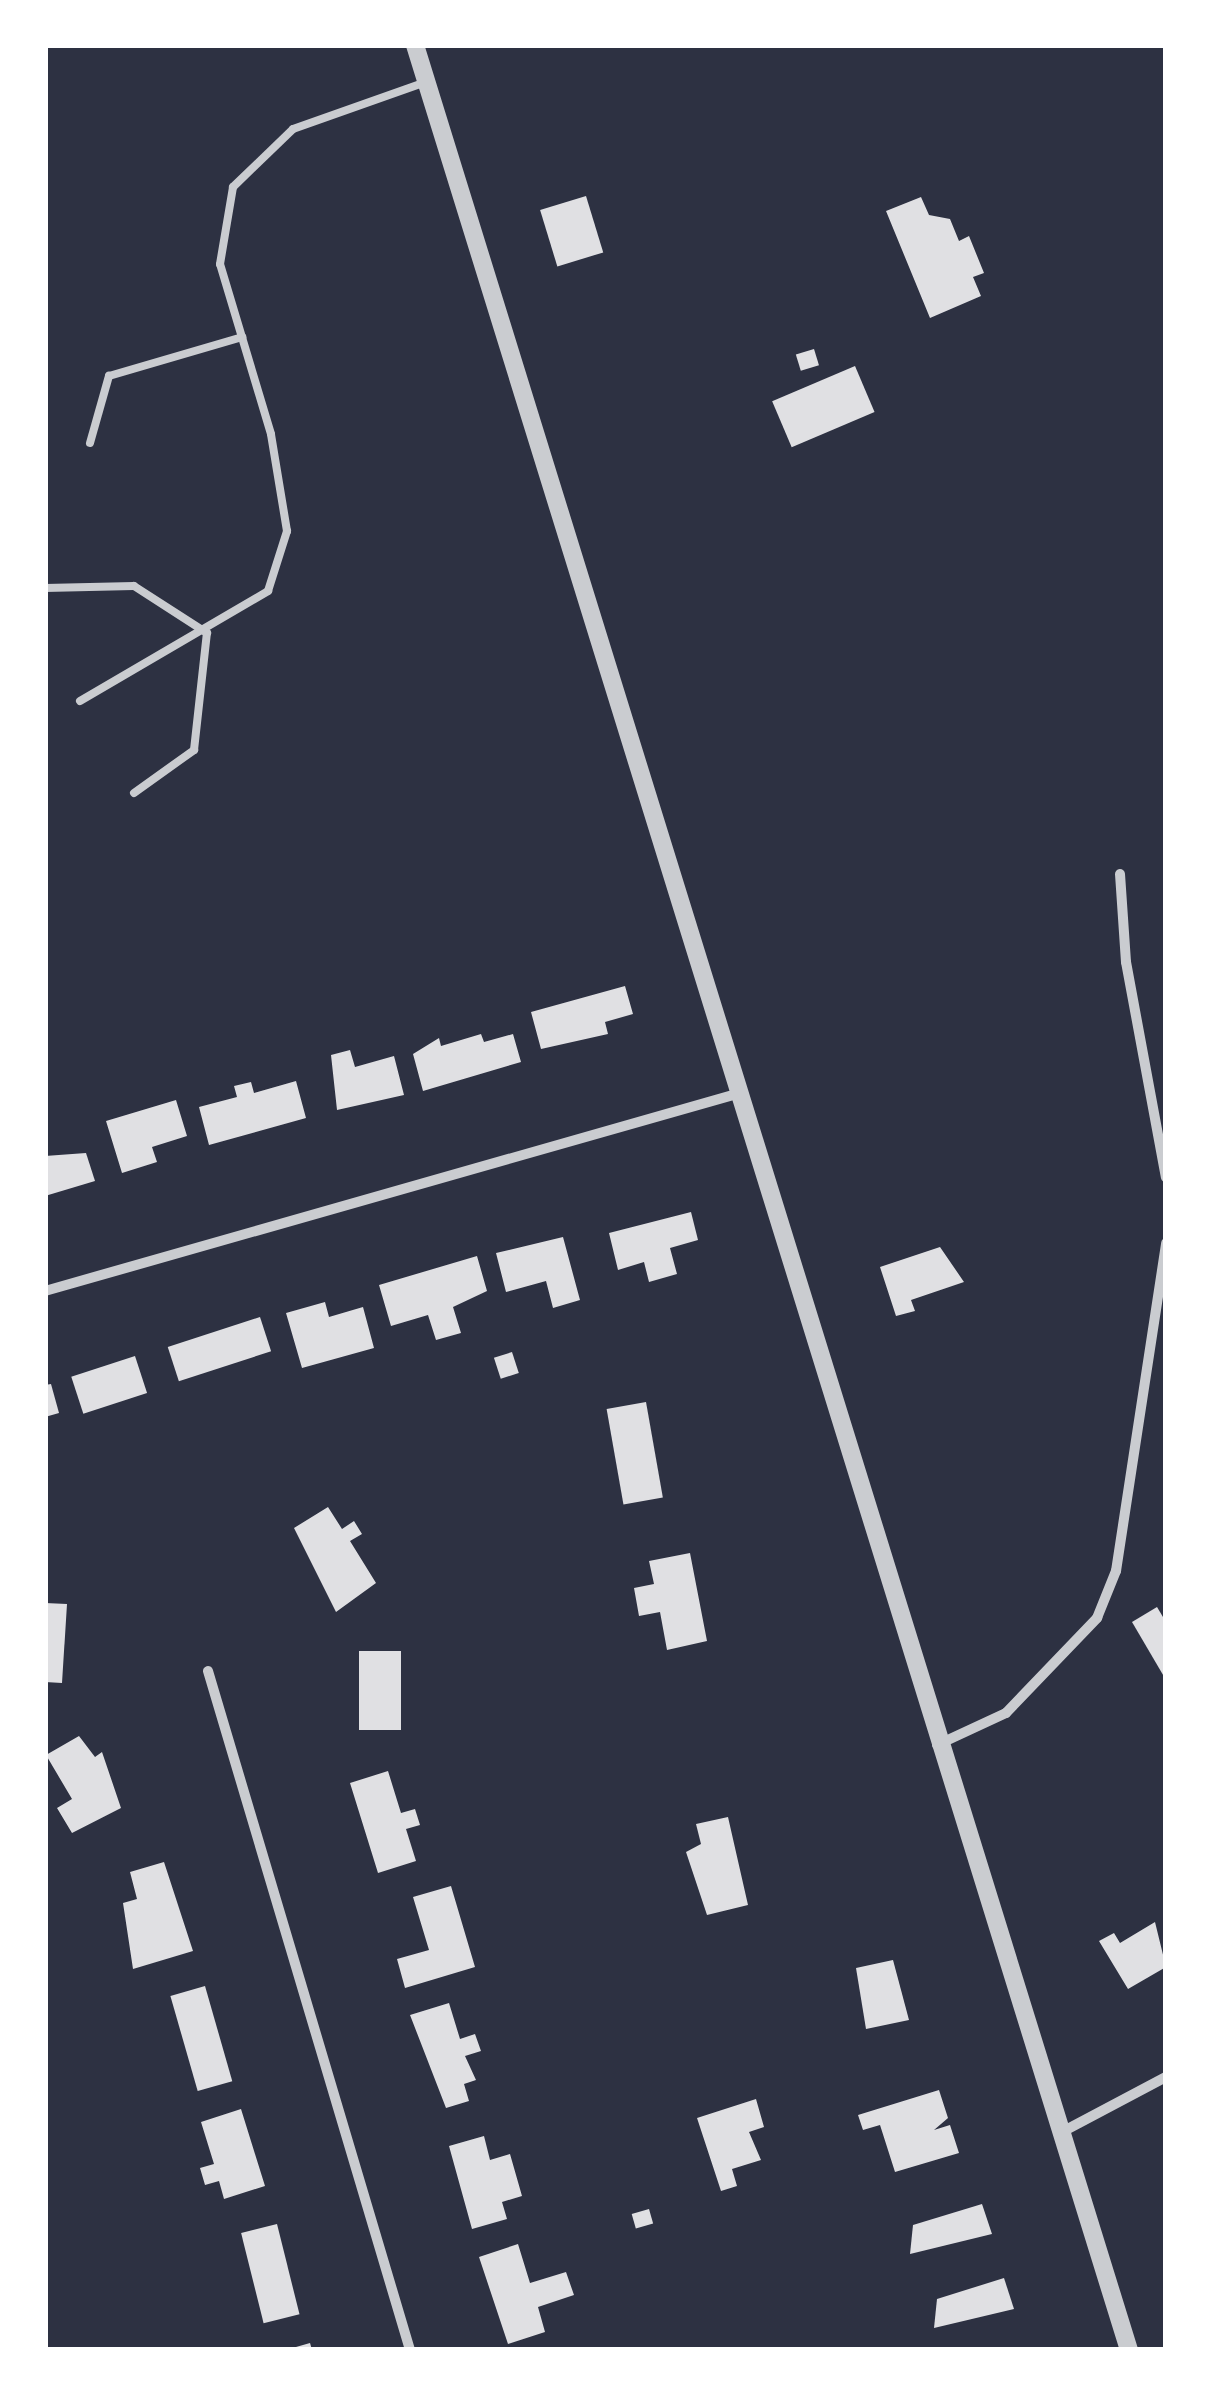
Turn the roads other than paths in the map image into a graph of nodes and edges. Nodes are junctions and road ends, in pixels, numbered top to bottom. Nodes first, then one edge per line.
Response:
1 (415, 45) edge
2 (426, 82) junction
3 (242, 337) junction
4 (90, 443) dead end
5 (45, 588) edge
6 (207, 633) junction
7 (80, 701) dead end
8 (134, 793) dead end
9 (1120, 874) dead end
10 (733, 1095) junction
11 (1166, 1177) edge
12 (1166, 1243) edge
13 (45, 1291) edge
14 (208, 1670) dead end
15 (936, 1746) junction
16 (1166, 2077) edge
17 (1062, 2132) junction
18 (410, 2350) edge
19 (1129, 2350) edge

1 - 2 street
2 - 3 lane
2 - 10 street
3 - 4 lane
3 - 6 lane
5 - 6 lane
6 - 7 lane
6 - 8 lane
9 - 11 street
10 - 13 street
10 - 15 street
12 - 15 street
14 - 18 street
15 - 17 street
16 - 17 street
17 - 19 street

